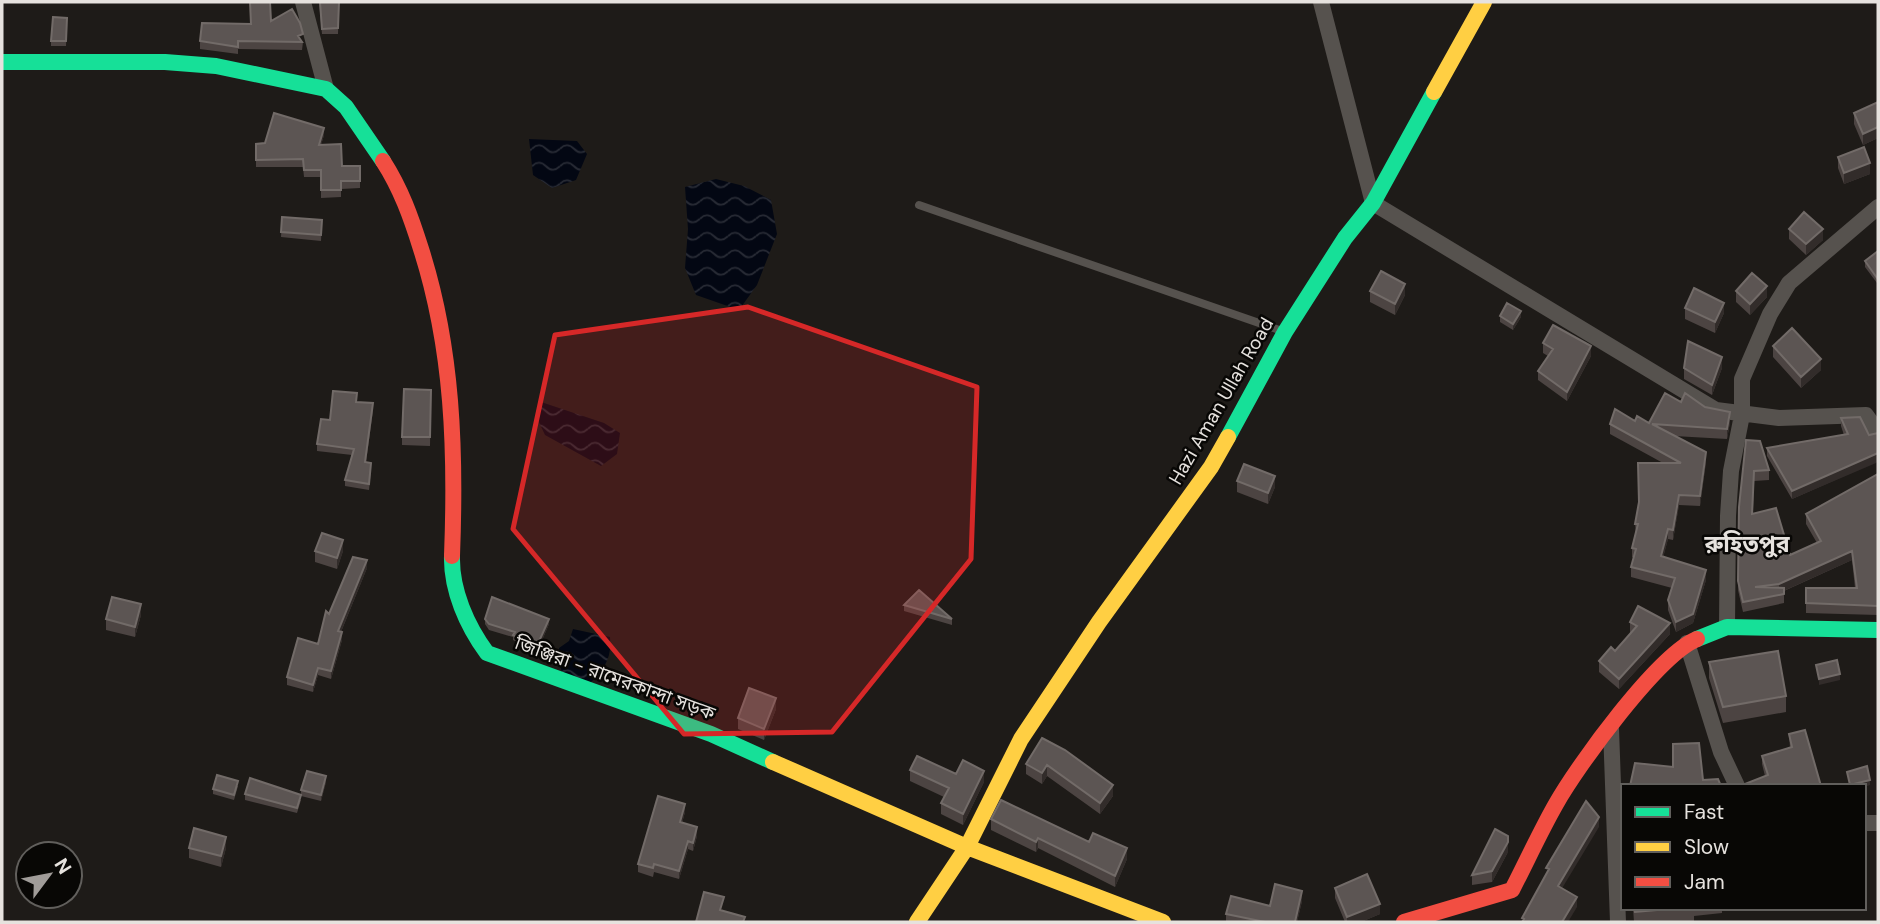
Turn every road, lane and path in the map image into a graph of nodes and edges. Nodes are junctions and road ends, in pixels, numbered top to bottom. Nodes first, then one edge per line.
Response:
1 (303, 2) edge
2 (1321, 2) edge
3 (1484, 2) edge
4 (2, 62) edge
5 (326, 89) junction
6 (1373, 203) junction
7 (919, 205) dead end
8 (1878, 207) edge
9 (1285, 331) junction
10 (1742, 415) junction
11 (1878, 432) edge
12 (1727, 627) junction
13 (1878, 630) edge
14 (1687, 643) junction
15 (1611, 726) junction
16 (1736, 784) edge
17 (967, 847) junction
18 (917, 922) edge
19 (1163, 922) edge
20 (1404, 922) edge
21 (1618, 922) edge

1 - 5 street
2 - 6 street
3 - 6 main road, Hazi Aman Ullah Road
4 - 5 main road
5 - 17 main road, জিঞ্জিরা - রামেরকান্দা সড়ক
6 - 9 main road, Hazi Aman Ullah Road
6 - 10 street
7 - 9 lane
8 - 10 street
9 - 17 main road, Hazi Aman Ullah Road
10 - 11 street
10 - 12 street
12 - 13 main road
12 - 14 main road
14 - 15 main road
14 - 16 street
15 - 20 main road
15 - 21 street
17 - 18 main road, Hazi Aman Ullah Road
17 - 19 main road, জিঞ্জিরা - রামেরকান্দা সড়ক

